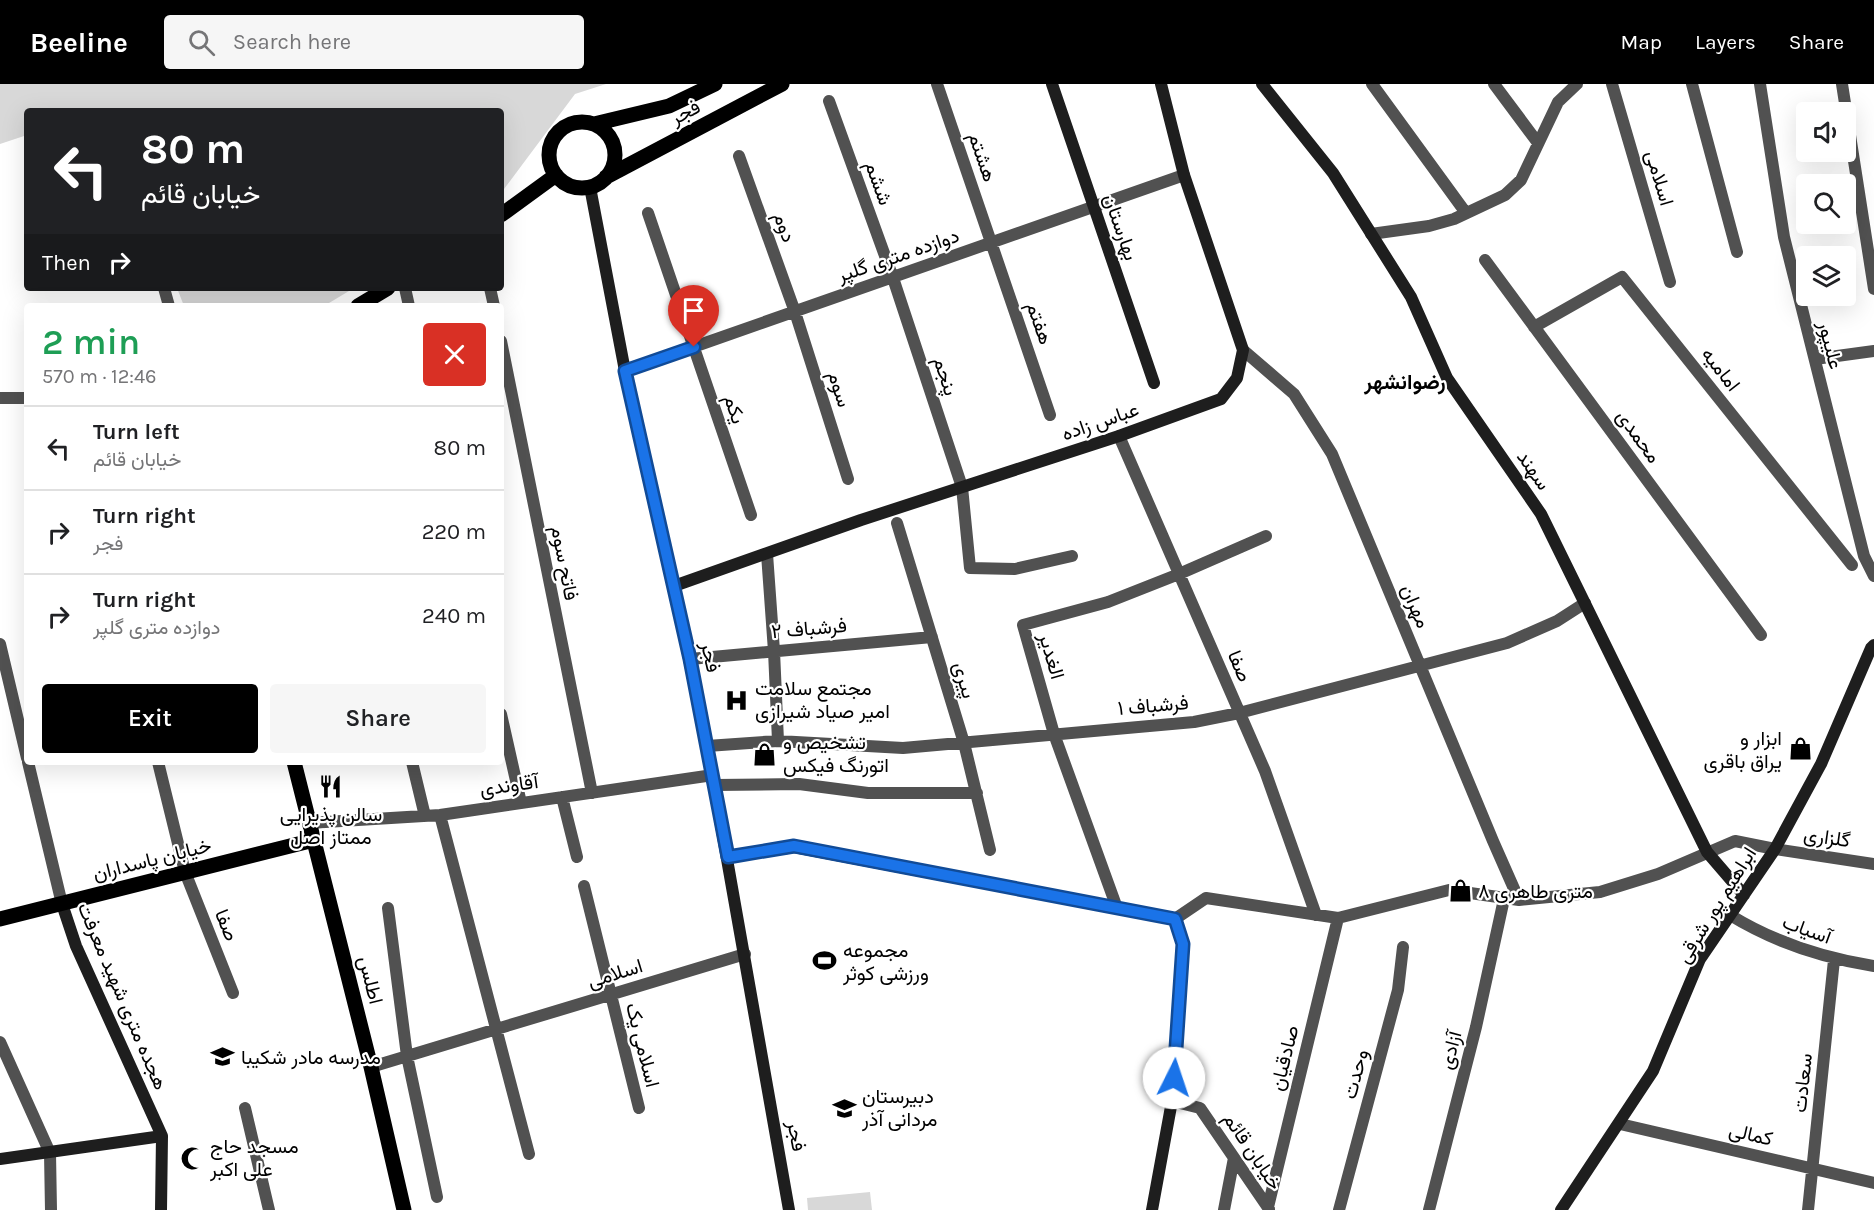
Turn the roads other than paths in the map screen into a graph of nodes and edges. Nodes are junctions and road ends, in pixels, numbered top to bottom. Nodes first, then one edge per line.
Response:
1 (715, 84) edge
2 (783, 84) edge
3 (937, 84) edge
4 (1052, 84) edge
5 (1161, 84) edge
6 (1262, 84) edge
7 (1372, 84) edge
8 (1494, 84) edge
9 (1576, 84) edge
10 (1612, 84) edge
11 (1692, 84) edge
12 (1760, 84) edge
13 (1842, 84) edge
14 (829, 102) dead end
15 (594, 124) junction
16 (1538, 143) junction
17 (739, 156) dead end
18 (556, 175) junction
19 (1184, 176) junction
20 (606, 177) junction
21 (590, 187) junction
22 (1094, 208) junction
23 (504, 213) edge
24 (648, 213) dead end
25 (1466, 213) junction
26 (1371, 234) junction
27 (992, 244) junction
28 (1737, 252) dead end
29 (1485, 260) dead end
30 (893, 278) junction
31 (1670, 282) dead end
32 (1874, 289) edge
33 (383, 291) edge
34 (363, 303) edge
35 (795, 312) junction
36 (1534, 327) junction
37 (694, 347) junction
38 (1242, 351) junction
39 (1874, 351) edge
40 (504, 356) edge
41 (1815, 360) junction
42 (625, 371) junction
43 (1154, 383) dead end
44 (0, 398) edge
45 (24, 398) edge
46 (1050, 415) dead end
47 (1119, 436) junction
48 (848, 478) dead end
49 (962, 487) junction
50 (751, 515) dead end
51 (897, 523) dead end
52 (1266, 536) dead end
53 (767, 554) junction
54 (1072, 556) dead end
55 (1852, 565) dead end
56 (1179, 574) junction
57 (1874, 576) edge
58 (674, 586) junction
59 (1585, 603) junction
60 (1761, 635) dead end
61 (932, 637) junction
62 (0, 644) edge
63 (1874, 645) edge
64 (774, 651) junction
65 (690, 659) junction
66 (1420, 666) junction
67 (13, 700) junction
68 (0, 703) edge
69 (1239, 713) junction
70 (504, 727) edge
71 (1054, 735) junction
72 (778, 741) junction
73 (964, 743) junction
74 (707, 746) junction
75 (24, 747) edge
76 (28, 765) edge
77 (159, 765) edge
78 (295, 765) edge
79 (413, 765) edge
80 (714, 780) junction
81 (592, 793) junction
82 (977, 794) junction
83 (562, 797) junction
84 (521, 803) junction
85 (440, 815) junction
86 (425, 816) junction
87 (309, 823) junction
88 (314, 840) junction
89 (1774, 849) junction
90 (990, 850) dead end
91 (1707, 852) junction
92 (577, 857) dead end
93 (728, 857) junction
94 (1870, 863) edge
95 (184, 872) junction
96 (584, 886) dead end
97 (1744, 895) junction
98 (1504, 899) junction
99 (1520, 900) junction
100 (62, 904) junction
101 (388, 908) dead end
102 (1117, 908) junction
103 (1316, 915) junction
104 (1730, 915) junction
105 (1338, 918) junction
106 (0, 919) edge
107 (1175, 919) junction
108 (1403, 947) dead end
109 (745, 954) junction
110 (1834, 960) junction
111 (1874, 966) edge
112 (232, 993) dead end
113 (611, 994) junction
114 (496, 1030) junction
115 (0, 1042) edge
116 (407, 1056) junction
117 (371, 1067) junction
118 (1172, 1101) junction
119 (245, 1108) dead end
120 (639, 1108) dead end
121 (1620, 1124) junction
122 (162, 1136) junction
123 (50, 1153) junction
124 (529, 1154) dead end
125 (1234, 1158) junction
126 (0, 1159) edge
127 (1812, 1168) junction
128 (1874, 1183) edge
129 (437, 1197) dead end
130 (1269, 1208) edge
131 (51, 1210) edge
132 (161, 1210) edge
133 (269, 1210) edge
134 (404, 1210) edge
135 (789, 1210) edge
136 (1152, 1210) edge
137 (1224, 1210) edge
138 (1339, 1210) edge
139 (1429, 1210) edge
140 (1561, 1210) edge
141 (1808, 1210) edge

1 - 15 main road, فجر
2 - 20 main road, فجر
3 - 27 street, هشتم
4 - 22 street, بهارستان
5 - 19 street
6 - 26 street, سهند
7 - 25 street
8 - 16 street
9 - 16 street
10 - 31 street, اسلامی
11 - 28 street
12 - 41 street, علیپور
13 - 32 street
14 - 30 street, ششم
15 - 18 main road
15 - 20 main road
16 - 25 street
17 - 35 street, دوم
18 - 21 main road
18 - 23 main road
19 - 22 street, دوازده متری گلپر
19 - 38 street
20 - 21 main road
21 - 42 street, فجر
22 - 27 street, دوازده متری گلپر
22 - 43 street, بهارستان
24 - 37 street, یکم
25 - 26 street
26 - 59 street, سهند
27 - 30 street, دوازده متری گلپر
27 - 46 street, هفتم
29 - 36 street, محمدی
30 - 35 street, دوازده متری گلپر
30 - 49 street, پنجم
33 - 34 main road
35 - 37 street, دوازده متری گلپر
35 - 48 street, سوم
36 - 55 street, امامیه
36 - 60 street, محمدی
37 - 42 street, دوازده متری گلپر
37 - 50 street, یکم
38 - 47 street, عباس زاده
38 - 66 street, مهران
39 - 41 street
40 - 81 street, فاتح سوم
41 - 57 street, علیپور
42 - 58 street, فجر
44 - 45 street
47 - 49 street, عباس زاده
47 - 56 street, صفا
49 - 53 street, عباس زاده
49 - 54 street, پنجم
51 - 61 street, پیری
52 - 56 street, الغدیر
53 - 58 street, عباس زاده
53 - 64 street
56 - 69 street, صفا
56 - 71 street, الغدیر
58 - 65 street, فجر
59 - 66 street, فرشباف ۱
59 - 91 street, سهند
61 - 64 street, فرشباف ۲
61 - 73 street, پیری
62 - 67 street, هجده متری شهید معرفت
63 - 89 street, ابراهیم پور شرقی
64 - 65 street, فرشباف ۲
64 - 72 street
65 - 74 street, فجر
66 - 69 street, فرشباف ۱
66 - 99 street, مهران
67 - 68 street
67 - 75 street, هجده متری شهید معرفت
69 - 71 street, فرشباف ۱
69 - 103 street, صفا
70 - 84 street
71 - 73 street, فرشباف ۱
71 - 102 street, الغدیر
72 - 73 street, فرشباف ۱
72 - 74 street, فرشباف ۱
73 - 82 street, پیری
74 - 80 street, فجر
76 - 100 street, هجده متری شهید معرفت
77 - 95 street, صفا
78 - 87 main road, اطلس
79 - 86 street
80 - 81 street, آقاوندی
80 - 82 street, آقاوندی
80 - 93 street, فجر
81 - 83 street, آقاوندی
82 - 90 street, پیری
83 - 84 street, آقاوندی
83 - 92 street
84 - 85 street, آقاوندی
85 - 86 street, آقاوندی
85 - 114 street
86 - 87 street, آقاوندی
87 - 88 main road, اطلس
88 - 95 main road, خیابان پاسداران
88 - 117 main road, اطلس
89 - 91 street, گلزاری
89 - 94 street, گلزاری
89 - 97 street, ابراهیم پور شرقی
91 - 97 street, سهند
91 - 99 street, گلزاری
93 - 102 street
93 - 109 street, فجر
95 - 100 main road, خیابان پاسداران
95 - 112 street, صفا
96 - 113 street, اسلامی یک
97 - 104 street, ابراهیم پور شرقی
98 - 99 street, گلزاری
98 - 105 street, گلزاری
98 - 139 street, آزادی
100 - 106 main road, خیابان پاسداران
100 - 122 street, هجده متری شهید معرفت
101 - 116 street
102 - 107 street
103 - 105 street
103 - 107 street
104 - 110 street, آسیاب
104 - 121 street, ابراهیم پور شرقی
105 - 130 street, صادقیان
107 - 118 street
108 - 138 street, وحدت
109 - 113 street, اسلامی
109 - 135 street, فجر
110 - 111 street, آسیاب
110 - 127 street, سعادت
113 - 114 street, اسلامی
113 - 120 street, اسلامی یک
114 - 116 street, اسلامی
114 - 124 street
115 - 123 street
116 - 117 street, اسلامی
116 - 129 street
117 - 134 main road, اطلس
118 - 125 street, خیابان قائم
118 - 136 street
119 - 133 street
121 - 127 street, کمالی
121 - 140 street, ابراهیم پور شرقی
122 - 123 street
122 - 132 street, هجده متری شهید معرفت
123 - 126 street
123 - 131 street
125 - 130 street, خیابان قائم
125 - 137 street
127 - 128 street, کمالی
127 - 141 street, سعادت

